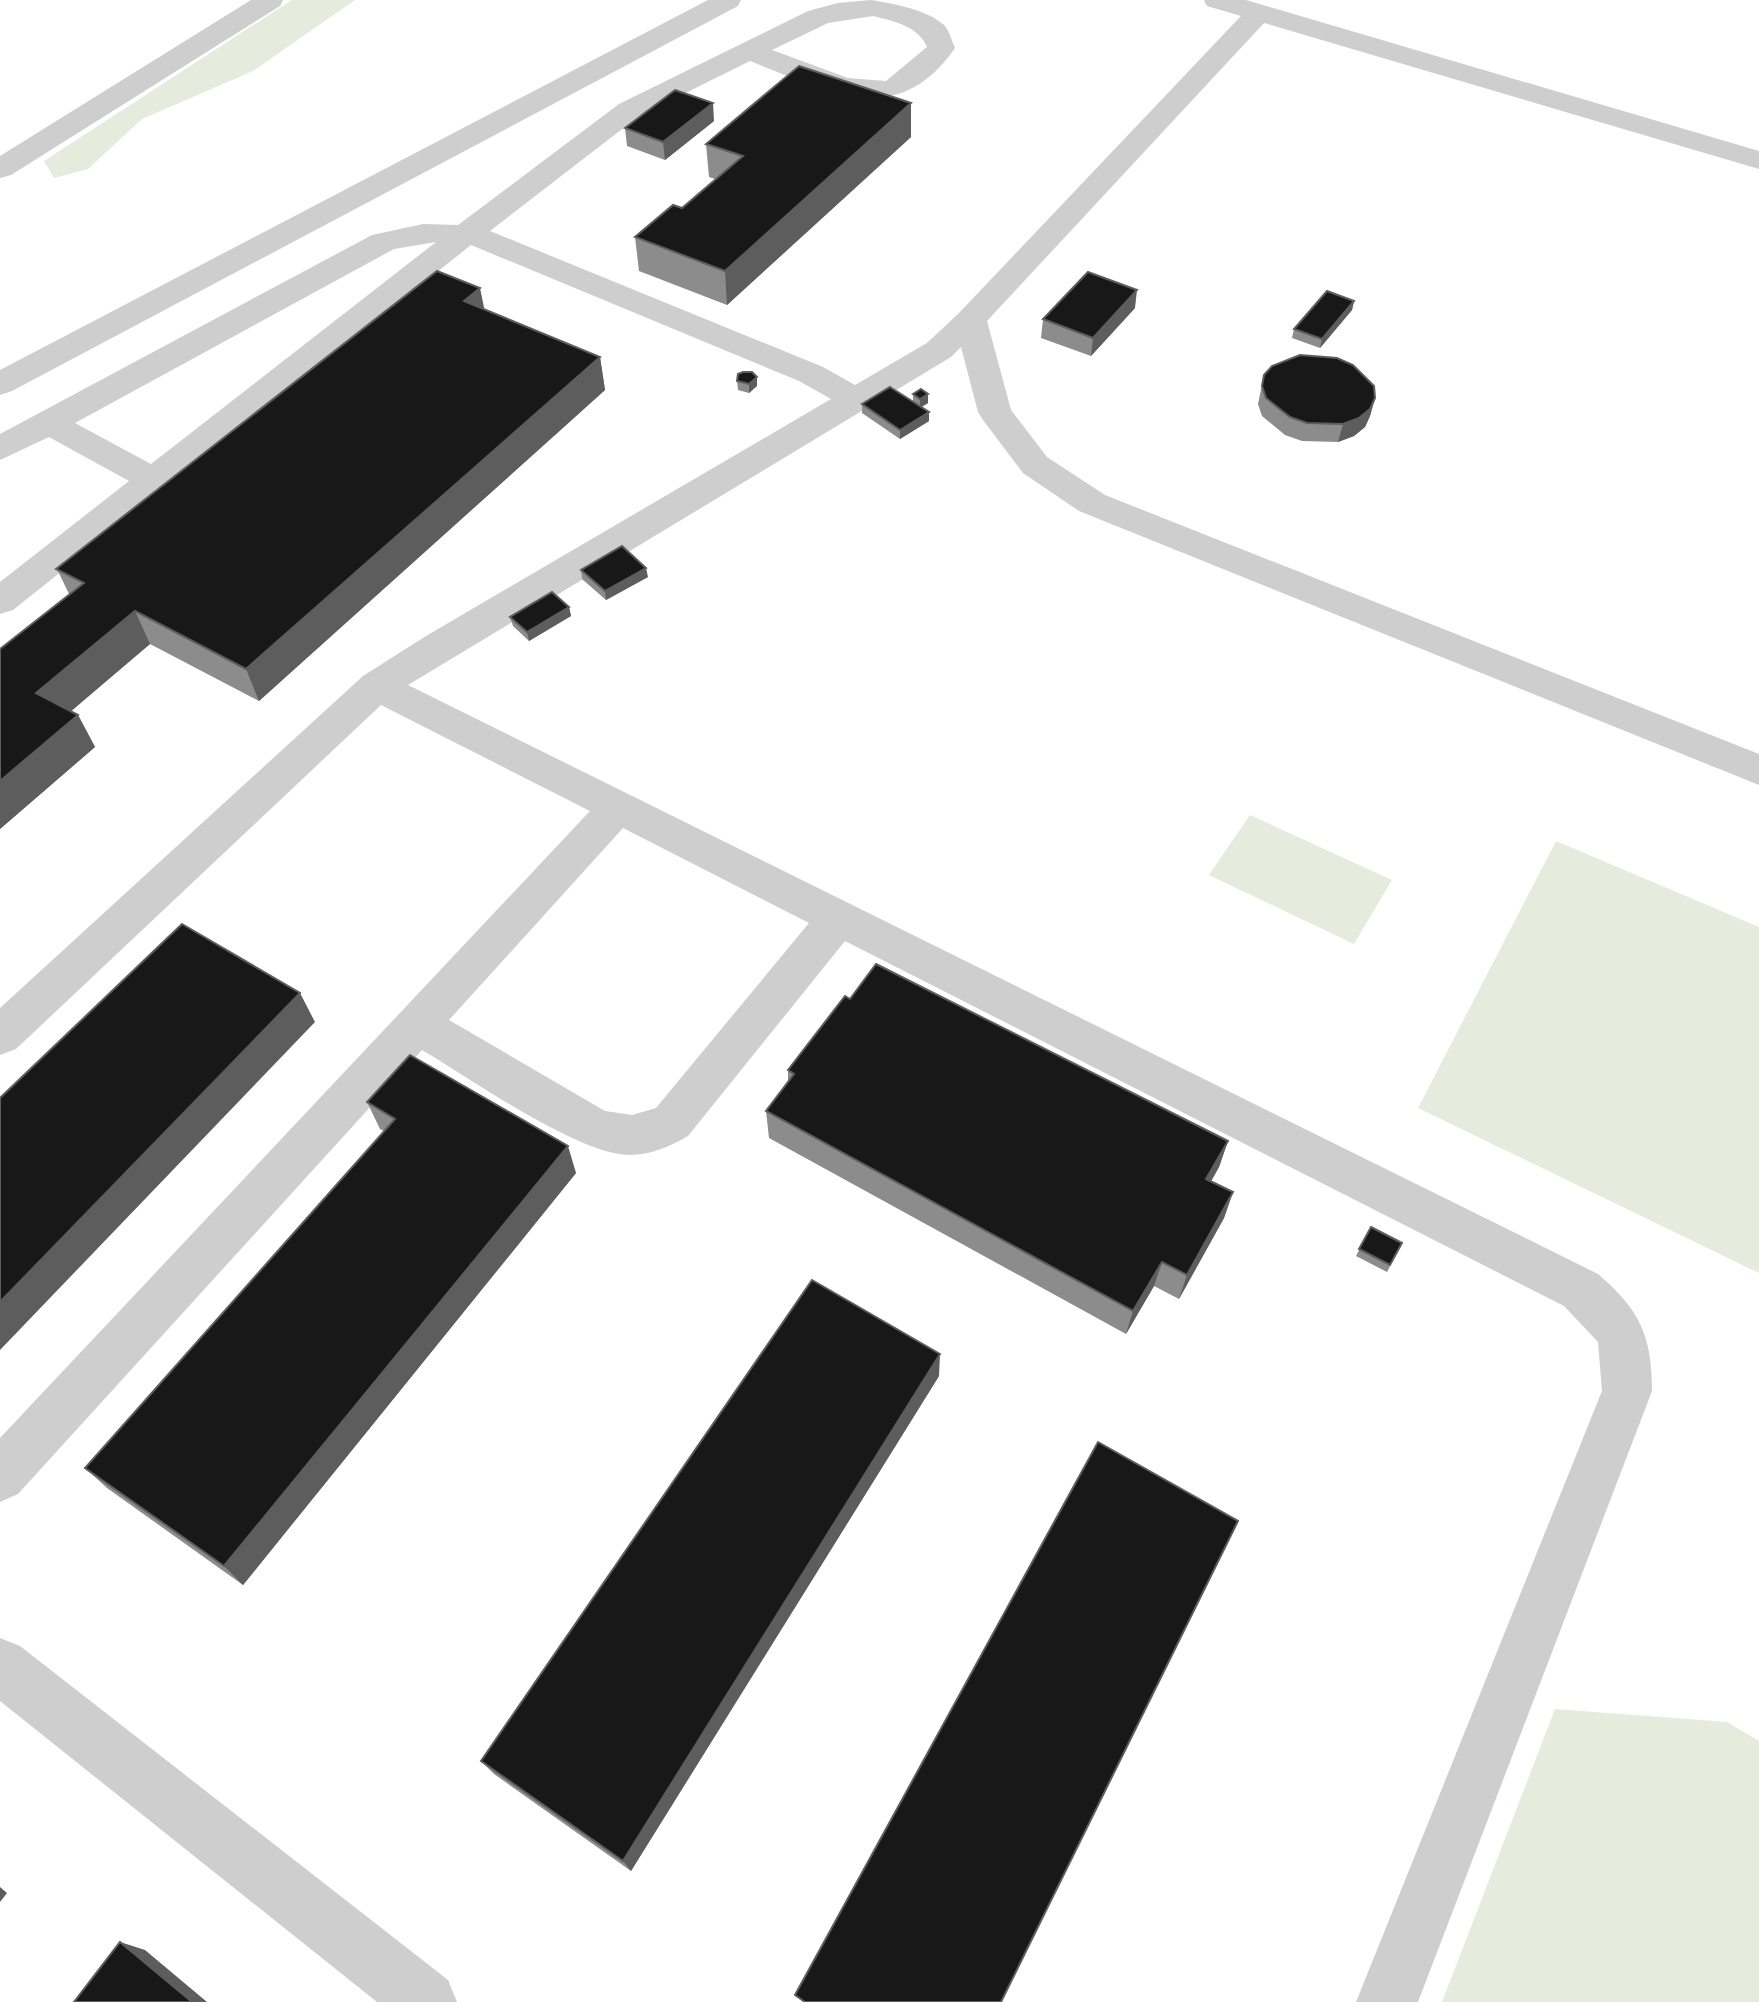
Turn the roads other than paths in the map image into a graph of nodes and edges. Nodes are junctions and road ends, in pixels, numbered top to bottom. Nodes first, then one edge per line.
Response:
1 (270, 0) edge
2 (728, 0) edge
3 (1217, 0) edge
4 (1259, 12) junction
5 (749, 51) junction
6 (1759, 160) edge
7 (0, 169) edge
8 (466, 234) junction
9 (970, 320) junction
10 (0, 384) edge
11 (855, 399) junction
12 (51, 422) junction
13 (0, 449) edge
14 (154, 480) junction
15 (0, 601) edge
16 (377, 686) junction
17 (1759, 770) edge
18 (618, 807) junction
19 (838, 918) junction
20 (417, 1024) junction
21 (0, 1036) edge
22 (0, 1476) edge
23 (0, 1666) edge
24 (426, 2002) edge
25 (1387, 2002) edge

1 - 7 lane
2 - 10 lane
3 - 4 lane
4 - 6 lane
4 - 9 lane
5 - 5 lane
5 - 8 lane
8 - 11 lane
8 - 12 lane
8 - 14 lane
9 - 11 lane
9 - 17 lane
11 - 16 lane
12 - 13 lane
12 - 14 lane
14 - 15 lane
16 - 18 lane
16 - 21 lane
18 - 19 lane
18 - 20 lane
19 - 20 lane
19 - 25 lane
20 - 22 lane
23 - 24 lane

